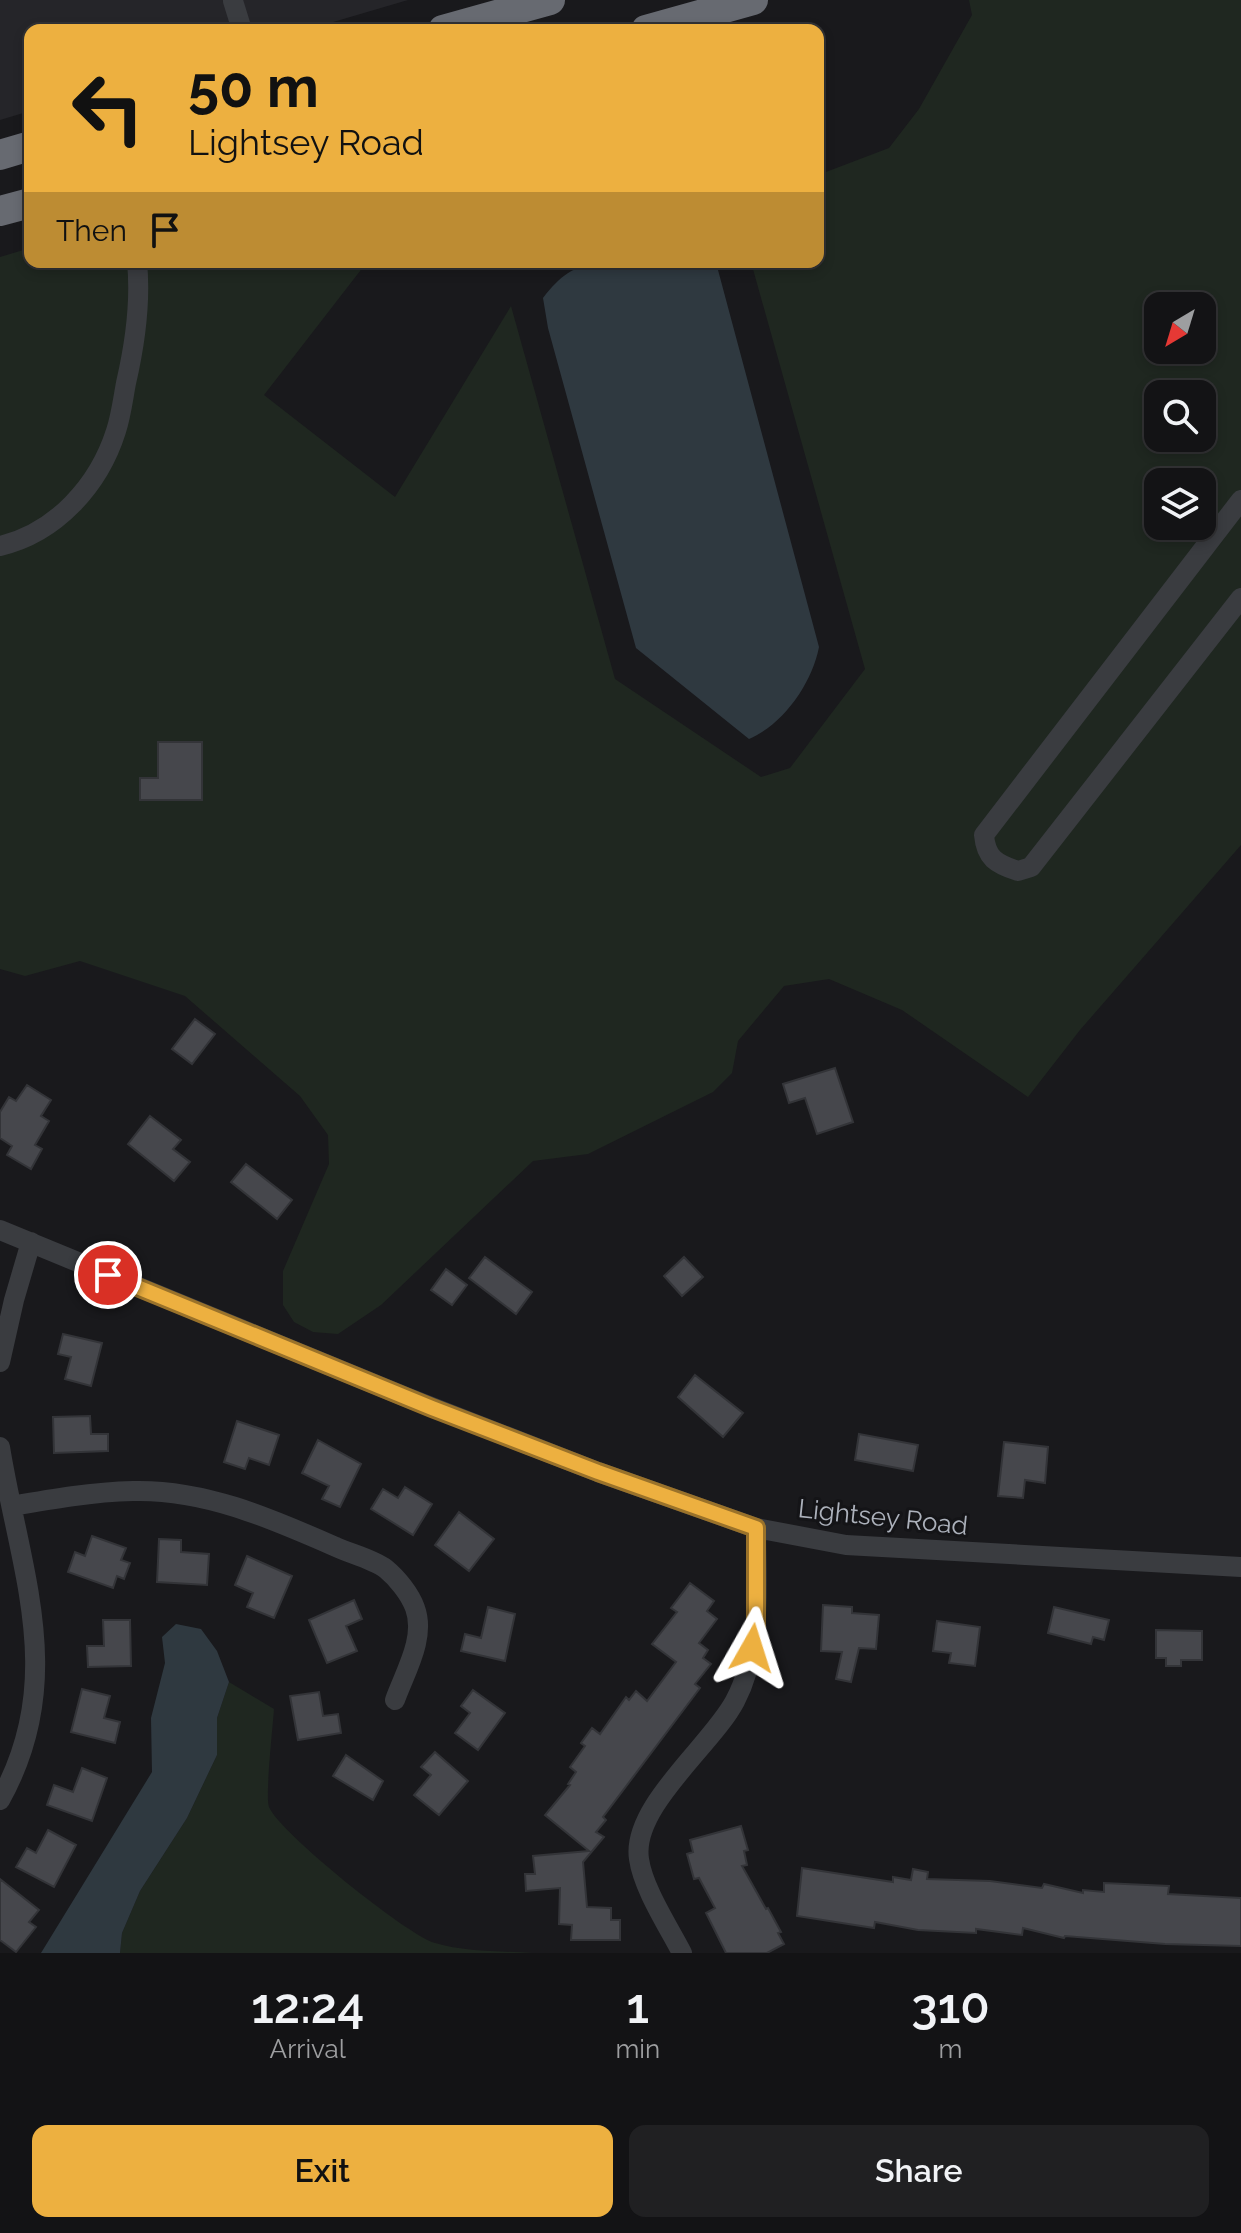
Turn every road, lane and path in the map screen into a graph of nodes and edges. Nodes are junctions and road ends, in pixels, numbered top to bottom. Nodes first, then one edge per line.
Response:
1 (550, 0) edge
2 (753, 0) edge
3 (233, 1) edge
4 (240, 24) edge
5 (464, 24) edge
6 (667, 24) edge
7 (24, 148) edge
8 (0, 155) edge
9 (24, 205) edge
10 (0, 211) edge
11 (140, 268) edge
12 (1241, 500) edge
13 (0, 546) edge
14 (1241, 598) edge
15 (0, 1230) edge
16 (31, 1242) junction
17 (0, 1362) edge
18 (0, 1447) edge
19 (12, 1506) junction
20 (756, 1528) junction
21 (1241, 1567) edge
22 (395, 1700) dead end
23 (0, 1800) edge
24 (682, 1953) edge

1 - 5 highway
2 - 6 highway
3 - 4 street
7 - 8 highway
9 - 10 highway
11 - 13 street
12 - 14 street
15 - 16 street, Lightsey Road
16 - 17 street
16 - 20 street, Lightsey Road
18 - 19 street
19 - 22 street
19 - 23 street
20 - 21 street, Lightsey Road
20 - 24 street

